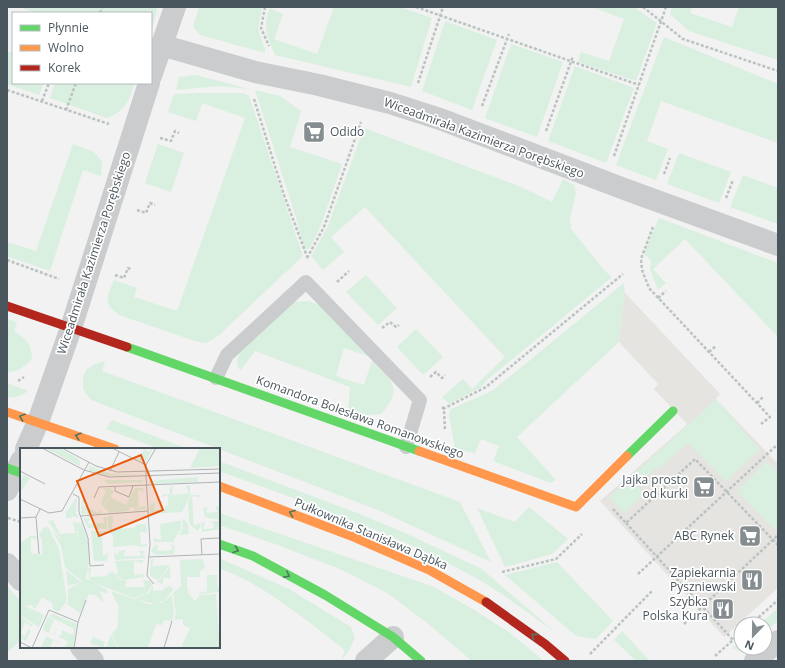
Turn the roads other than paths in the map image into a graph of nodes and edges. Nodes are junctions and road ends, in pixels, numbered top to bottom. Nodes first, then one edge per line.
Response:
1 (175, 7) edge
2 (161, 46) junction
3 (152, 73) edge
4 (148, 84) edge
5 (778, 245) edge
6 (7, 306) edge
7 (71, 328) junction
8 (216, 378) junction
9 (673, 411) dead end
10 (7, 412) edge
11 (38, 422) junction
12 (406, 447) junction
13 (26, 448) edge
14 (112, 448) edge
15 (220, 486) edge
16 (220, 544) edge
17 (7, 564) edge
18 (20, 579) edge
19 (393, 637) junction
20 (778, 641) edge
21 (82, 648) edge
22 (93, 661) edge
23 (366, 661) edge
24 (421, 661) edge
25 (565, 661) edge
26 (755, 661) edge

1 - 2 street
2 - 3 street
2 - 5 street, Wiceadmirała Kazimierza Porębskiego
4 - 7 street, Wiceadmirała Kazimierza Porębskiego
6 - 7 street, Komandora Bolesława Romanowskiego
7 - 8 street, Komandora Bolesława Romanowskiego
7 - 11 street, Wiceadmirała Kazimierza Porębskiego
8 - 12 street, Komandora Bolesława Romanowskiego
8 - 12 lane
9 - 12 street, Komandora Bolesława Romanowskiego
11 -> 10 street
11 - 13 street, Wiceadmirała Kazimierza Porębskiego
14 -> 11 street
25 -> 15 street, Pułkownika Stanisława Dąbka
16 -> 19 street
17 - 18 street
19 - 23 street
19 - 24 street
20 - 26 street
21 - 22 street

